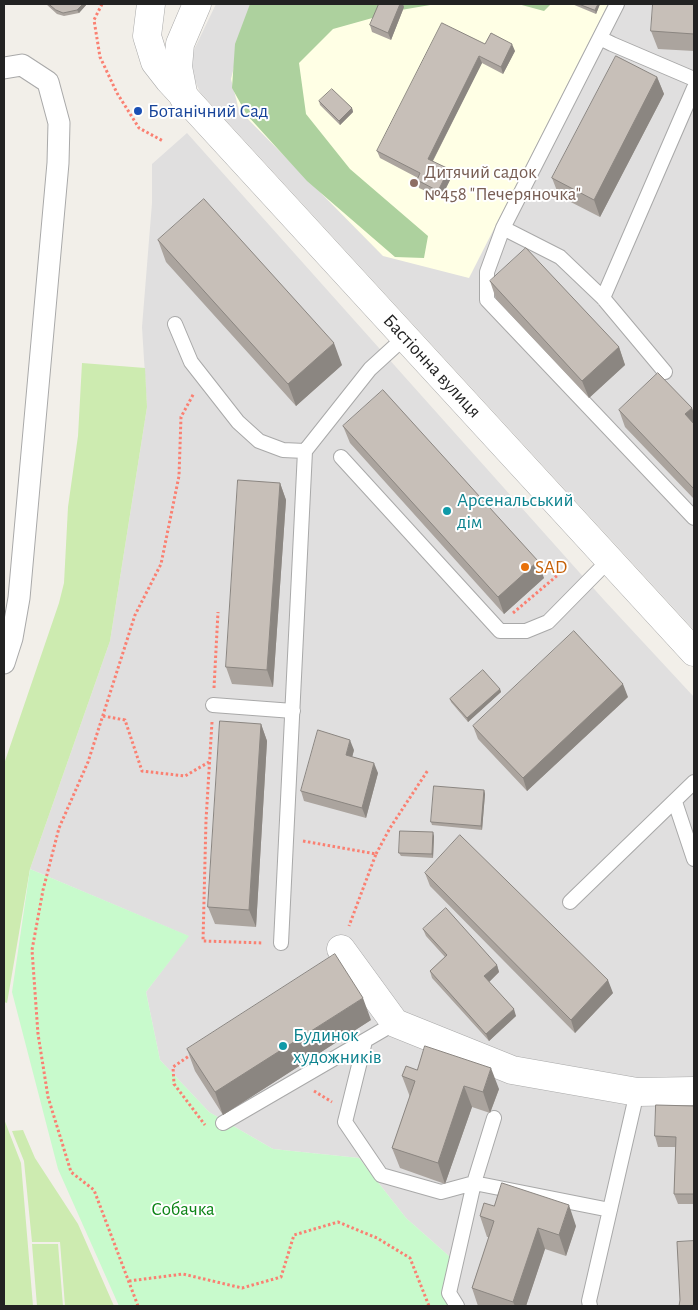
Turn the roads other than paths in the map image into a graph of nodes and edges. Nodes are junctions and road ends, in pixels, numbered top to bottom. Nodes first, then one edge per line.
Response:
1 (151, 4) edge
2 (197, 4) edge
3 (617, 4) edge
4 (600, 38) junction
5 (4, 68) edge
6 (694, 79) edge
7 (694, 88) edge
8 (177, 89) junction
9 (503, 228) junction
10 (603, 298) junction
11 (175, 324) dead end
12 (405, 337) junction
13 (664, 372) dead end
14 (305, 451) junction
15 (341, 457) dead end
16 (694, 518) edge
17 (610, 559) junction
18 (694, 652) edge
19 (4, 663) edge
20 (213, 705) road end
21 (293, 711) junction
22 (694, 782) edge
23 (675, 802) junction
24 (694, 859) edge
25 (570, 902) dead end
26 (281, 943) road end
27 (341, 943) road end
28 (395, 1024) junction
29 (365, 1041) junction
30 (694, 1091) edge
31 (637, 1092) junction
32 (494, 1118) dead end
33 (223, 1123) edge
34 (474, 1183) junction
35 (610, 1210) junction
36 (456, 1306) edge
37 (590, 1306) edge

1 - 8 street, Бастіонна вулиця
2 - 8 street
3 - 4 lane
4 - 6 lane
4 - 9 lane
5 - 19 street
7 - 10 lane
8 - 12 street, Бастіонна вулиця
9 - 10 lane
9 - 16 lane
10 - 13 lane
11 - 14 lane
12 - 14 lane
12 - 17 street, Бастіонна вулиця
14 - 21 lane
15 - 17 lane
17 - 18 street, Бастіонна вулиця
20 - 21 lane
21 - 26 lane
22 - 23 lane
23 - 24 lane
23 - 25 lane
27 - 28 street
28 - 29 lane
28 - 31 street
29 - 33 lane
29 - 34 lane
30 - 31 street
31 - 35 lane
32 - 34 lane
34 - 35 lane
34 - 36 lane
35 - 37 lane

